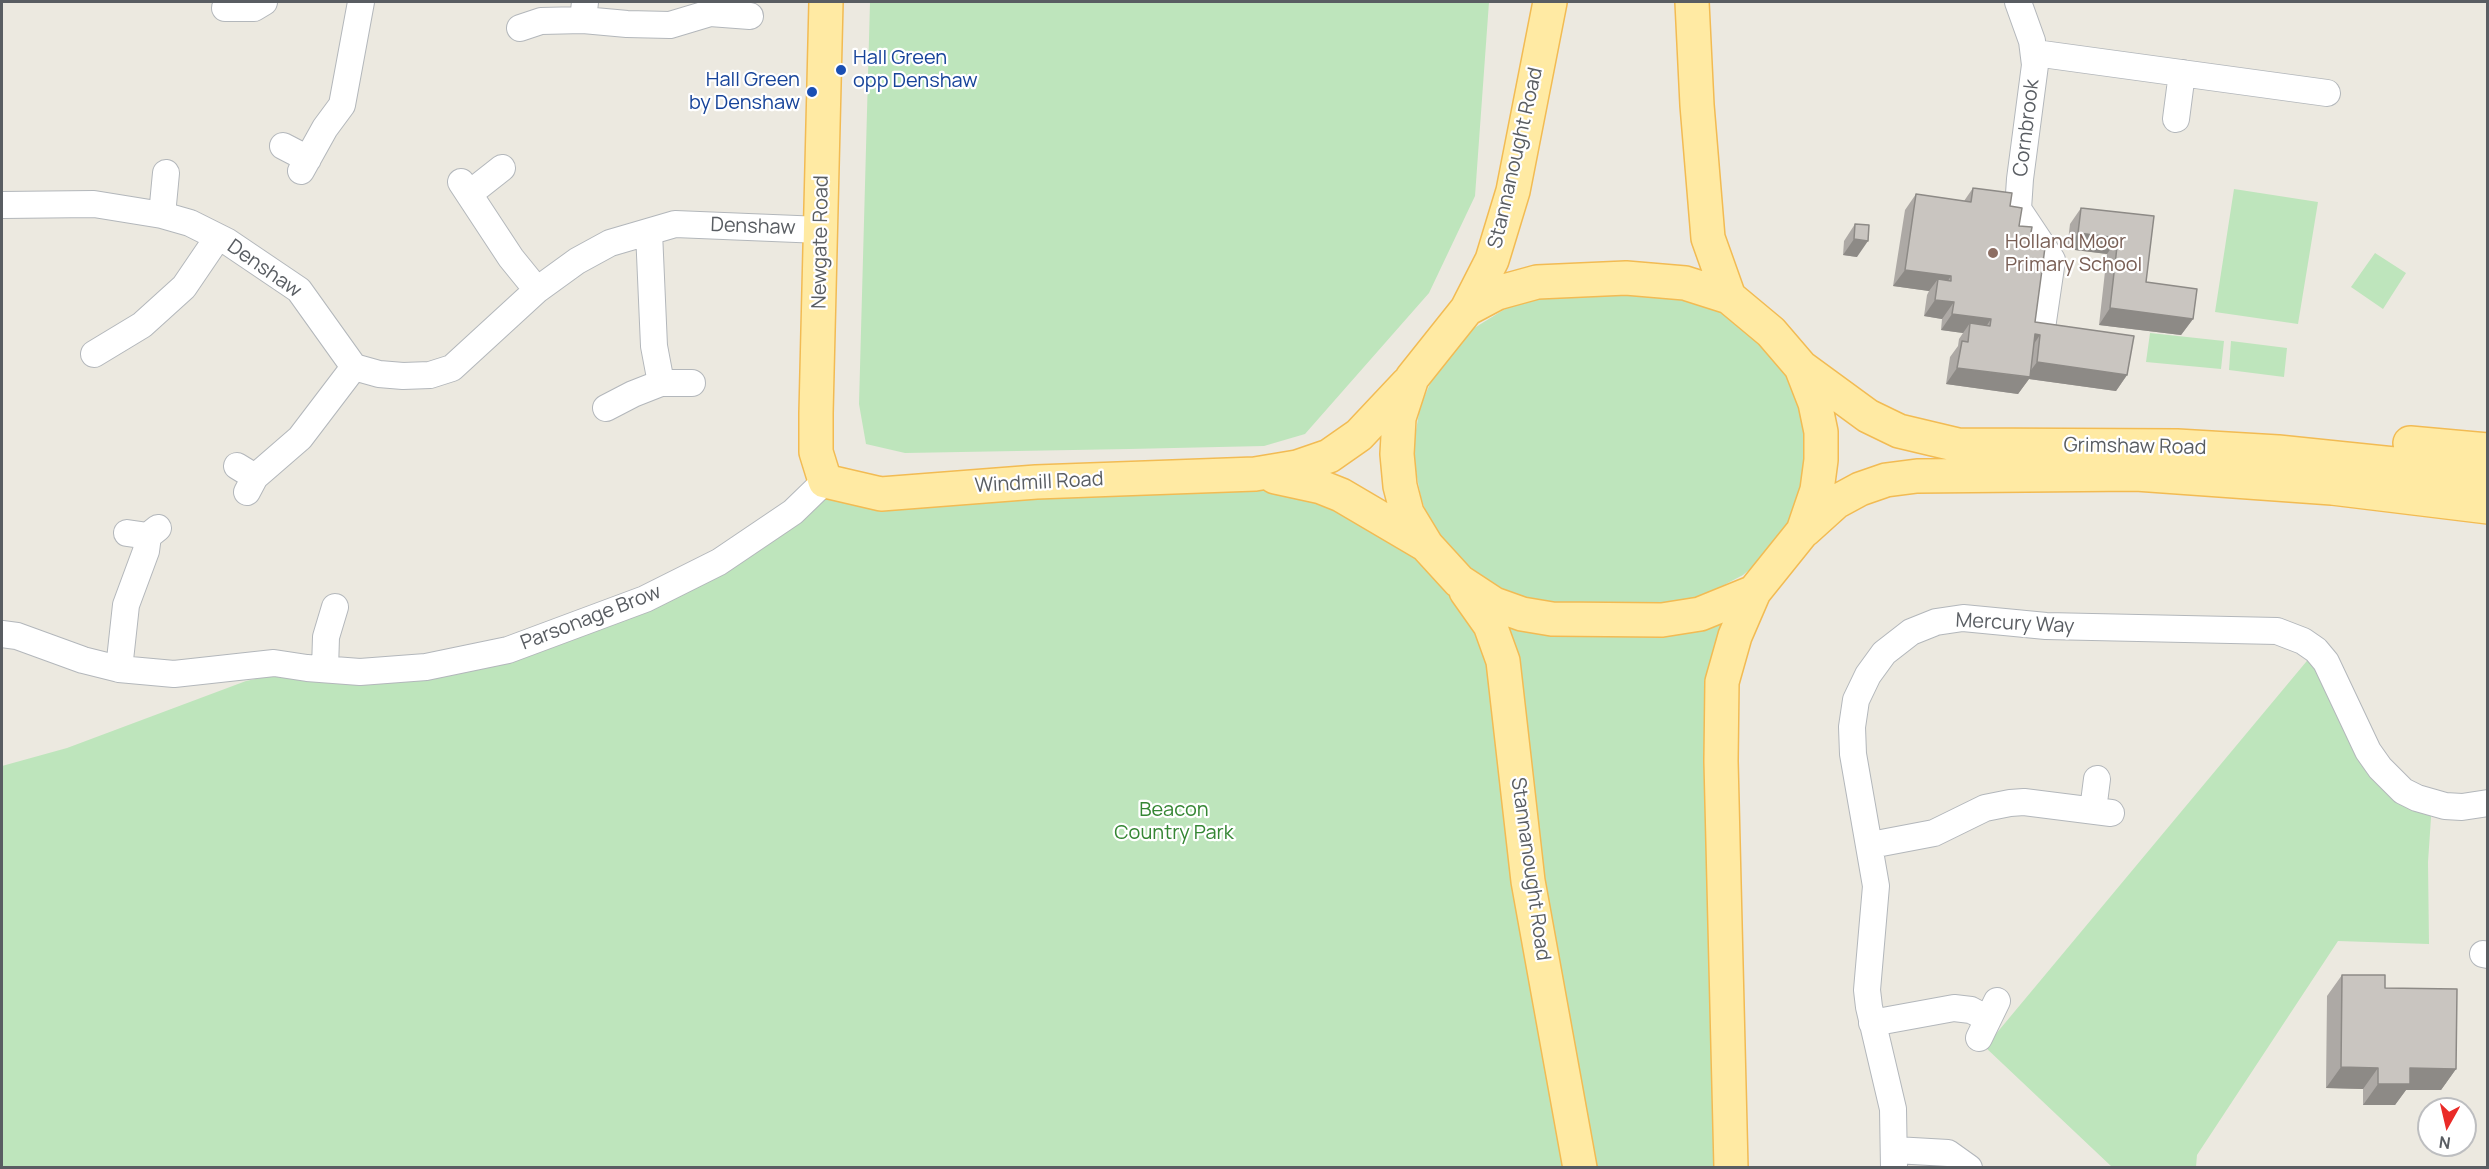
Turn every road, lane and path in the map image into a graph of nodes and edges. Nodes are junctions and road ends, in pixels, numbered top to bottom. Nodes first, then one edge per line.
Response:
1 (361, 2) edge
2 (826, 2) edge
3 (1550, 2) edge
4 (1692, 2) edge
5 (2018, 2) edge
6 (225, 8) dead end
7 (266, 8) edge
8 (584, 11) edge
9 (739, 21) dead end
10 (520, 28) dead end
11 (2035, 53) junction
12 (2182, 73) junction
13 (2327, 93) dead end
14 (2176, 119) dead end
15 (283, 146) dead end
16 (502, 168) dead end
17 (166, 173) dead end
18 (2, 205) edge
19 (162, 216) junction
20 (821, 230) junction
21 (649, 232) junction
22 (218, 237) junction
23 (537, 290) junction
24 (1729, 297) junction
25 (1467, 309) junction
26 (2043, 328) edge
27 (88, 356) dead end
28 (354, 367) junction
29 (1801, 367) junction
30 (1412, 378) junction
31 (661, 383) junction
32 (692, 383) dead end
33 (606, 408) dead end
34 (2177, 446) junction
35 (2487, 450) edge
36 (1255, 474) junction
37 (2487, 477) edge
38 (246, 478) dead end
39 (825, 481) junction
40 (2332, 488) junction
41 (2487, 507) edge
42 (2487, 529) edge
43 (1803, 531) junction
44 (144, 532) dead end
45 (1427, 546) junction
46 (1459, 581) junction
47 (1754, 592) junction
48 (338, 604) dead end
49 (2, 634) edge
50 (119, 669) junction
51 (325, 669) junction
52 (2097, 779) dead end
53 (2487, 803) edge
54 (1871, 845) junction
55 (1988, 1019) dead end
56 (1872, 1023) junction
57 (1894, 1159) edge
58 (1580, 1167) edge
59 (1731, 1167) edge
60 (1969, 1167) edge

1 - 15 street
2 - 20 main road, Newgate Road
3 - 25 main road, Stannanought Road
4 - 24 main road
5 - 11 street, Cornbrook
6 - 7 street
8 - 9 street
8 - 10 street
11 - 12 street, Cornbrook
11 - 26 street, Cornbrook
12 - 13 street, Cornbrook
12 - 14 street
16 - 23 street
17 - 19 street
18 - 19 street, Denshaw
19 - 22 street, Denshaw
20 - 21 street, Denshaw
20 - 39 main road, Newgate Road
21 - 23 street, Denshaw
21 - 31 street
22 - 27 street
22 - 28 street, Denshaw
23 - 28 street, Denshaw
24 - 25 main road
24 - 29 main road
25 - 30 main road, Windmill Road
28 - 38 street
29 - 34 main road, Grimshaw Road
29 - 43 main road
30 - 36 main road, Windmill Road
30 - 45 main road
31 - 32 street
31 - 33 street
34 - 35 main road
34 - 37 main road, Grimshaw Road
36 - 39 main road, Windmill Road
36 - 45 main road, Windmill Road
39 - 51 street, Parsonage Brow
40 - 41 main road, Grimshaw Road
40 - 42 main road
40 - 43 main road, Grimshaw Road
43 - 47 main road
44 - 50 street
45 - 46 main road
46 - 47 main road
46 - 58 main road, Stannanought Road
47 - 59 main road
48 - 51 street
49 - 50 street, Parsonage Brow
50 - 51 street, Parsonage Brow
52 - 54 street
53 - 54 street, Mercury Way
54 - 56 street, Mercury Way
55 - 56 street
56 - 57 street, Mercury Way
57 - 60 street

